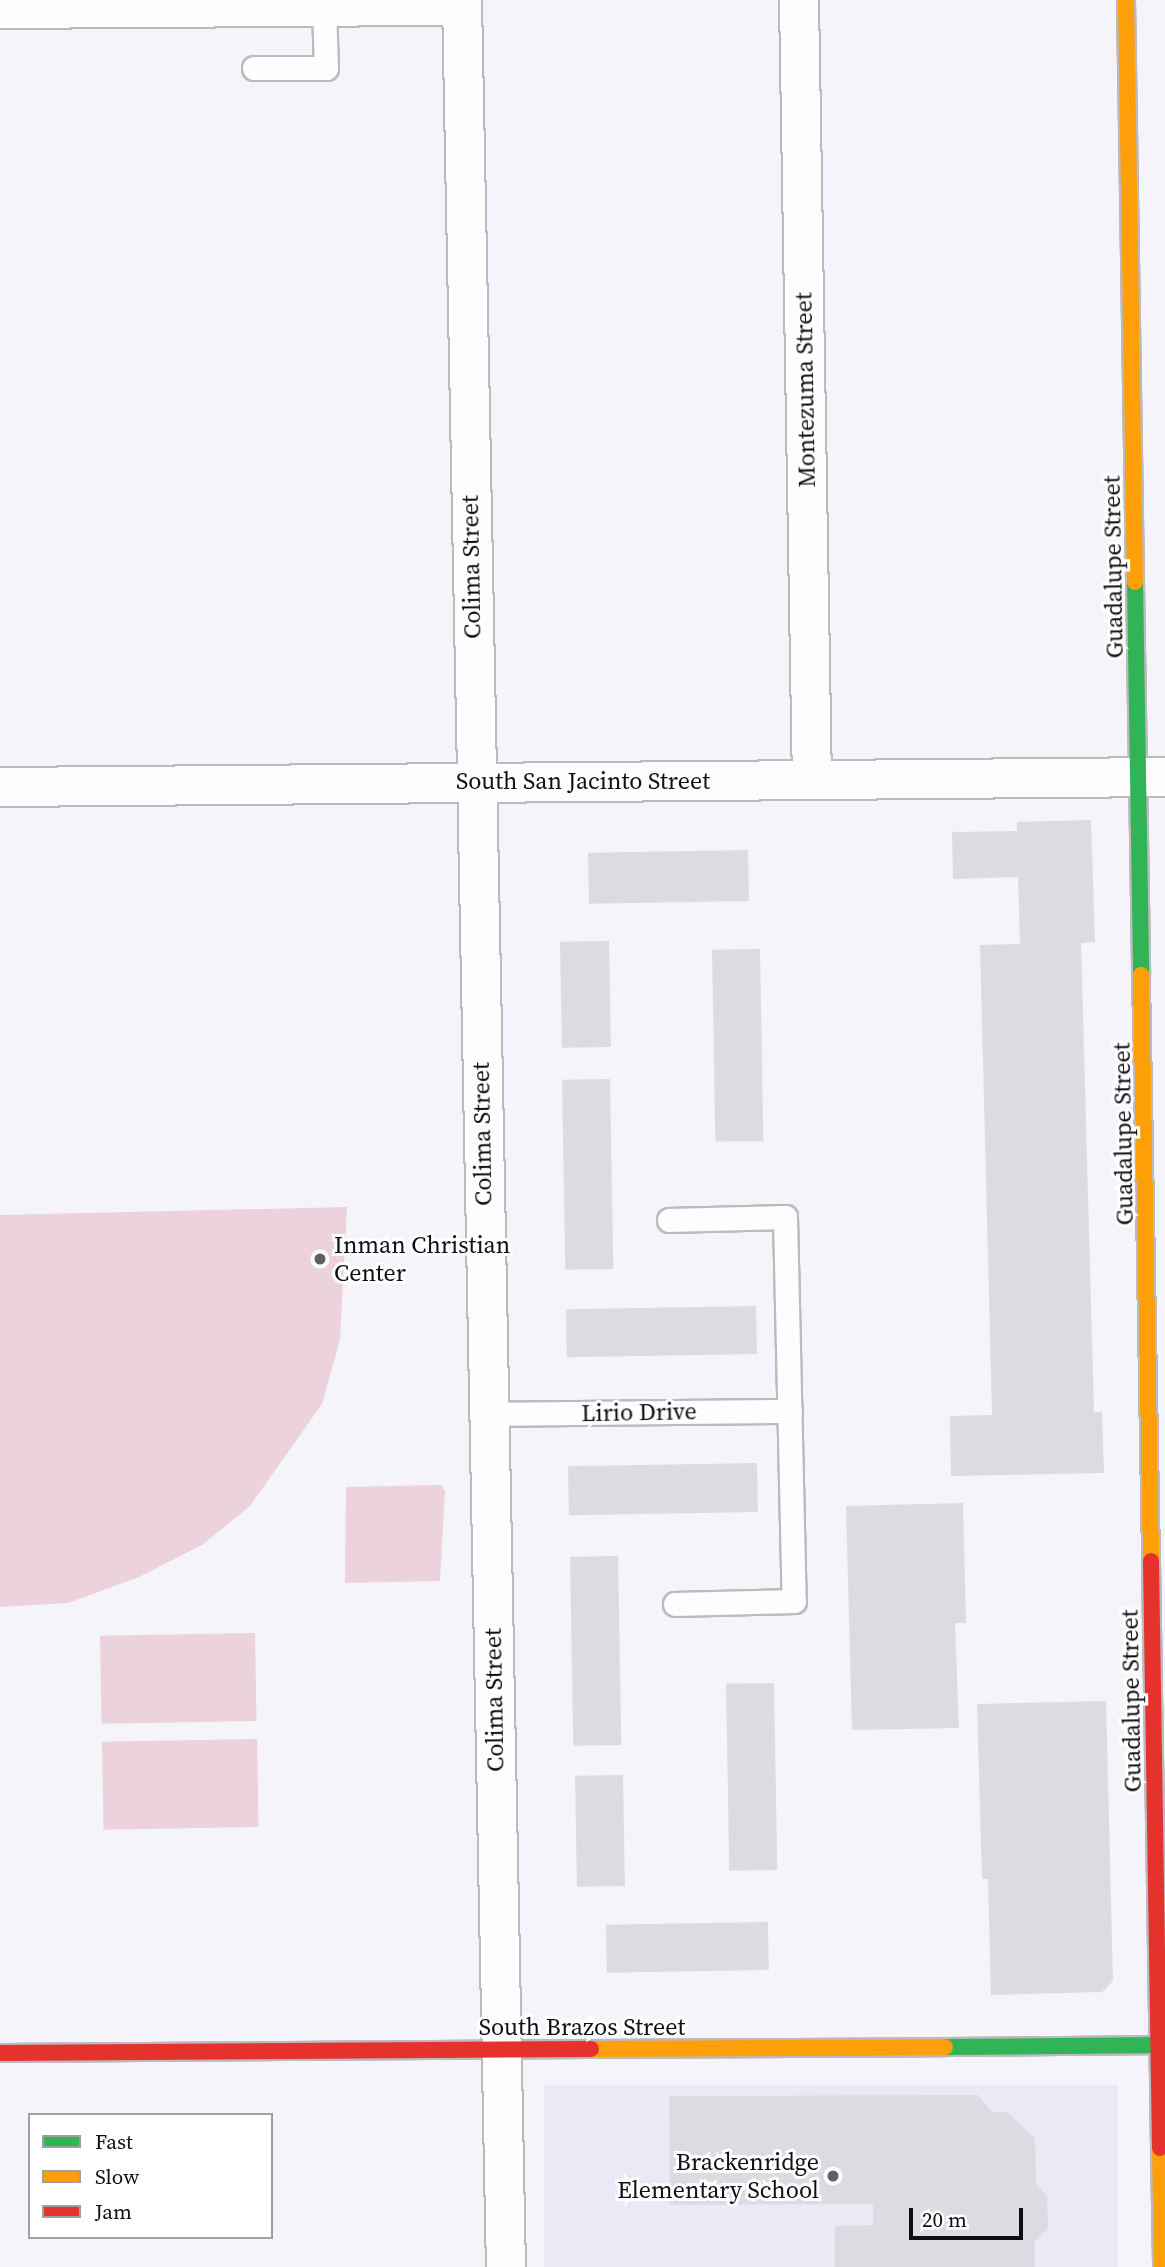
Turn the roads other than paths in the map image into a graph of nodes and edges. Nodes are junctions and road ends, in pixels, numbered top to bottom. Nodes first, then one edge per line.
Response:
1 (799, 0) edge
2 (1126, 0) edge
3 (462, 3) edge
4 (141, 4) edge
5 (324, 7) junction
6 (0, 9) edge
7 (254, 68) dead end
8 (1152, 776) edge
9 (812, 780) junction
10 (474, 781) junction
11 (0, 787) edge
12 (1155, 1133) edge
13 (669, 1220) dead end
14 (790, 1411) junction
15 (488, 1414) junction
16 (675, 1604) dead end
17 (1160, 1735) edge
18 (1162, 2045) edge
19 (501, 2050) junction
20 (0, 2053) edge
21 (506, 2267) edge
22 (1162, 2267) edge

1 - 9 street, Montezuma Street
2 - 8 main road, Guadalupe Street
3 - 5 street
3 - 10 street, Colima Street
4 - 5 street
4 - 6 street
5 - 7 lane
8 - 9 street, South San Jacinto Street
8 - 12 main road, Guadalupe Street
9 - 10 street, South San Jacinto Street
10 - 11 street, South San Jacinto Street
10 - 15 street, Colima Street
12 - 17 main road, Guadalupe Street
13 - 14 lane
14 - 15 lane, Lirio Drive
14 - 16 lane
15 - 19 street, Colima Street
17 - 18 main road, Guadalupe Street
18 - 19 main road, South Brazos Street
18 - 22 main road, Guadalupe Street
19 - 20 main road, South Brazos Street
19 - 21 street, Colima Street

